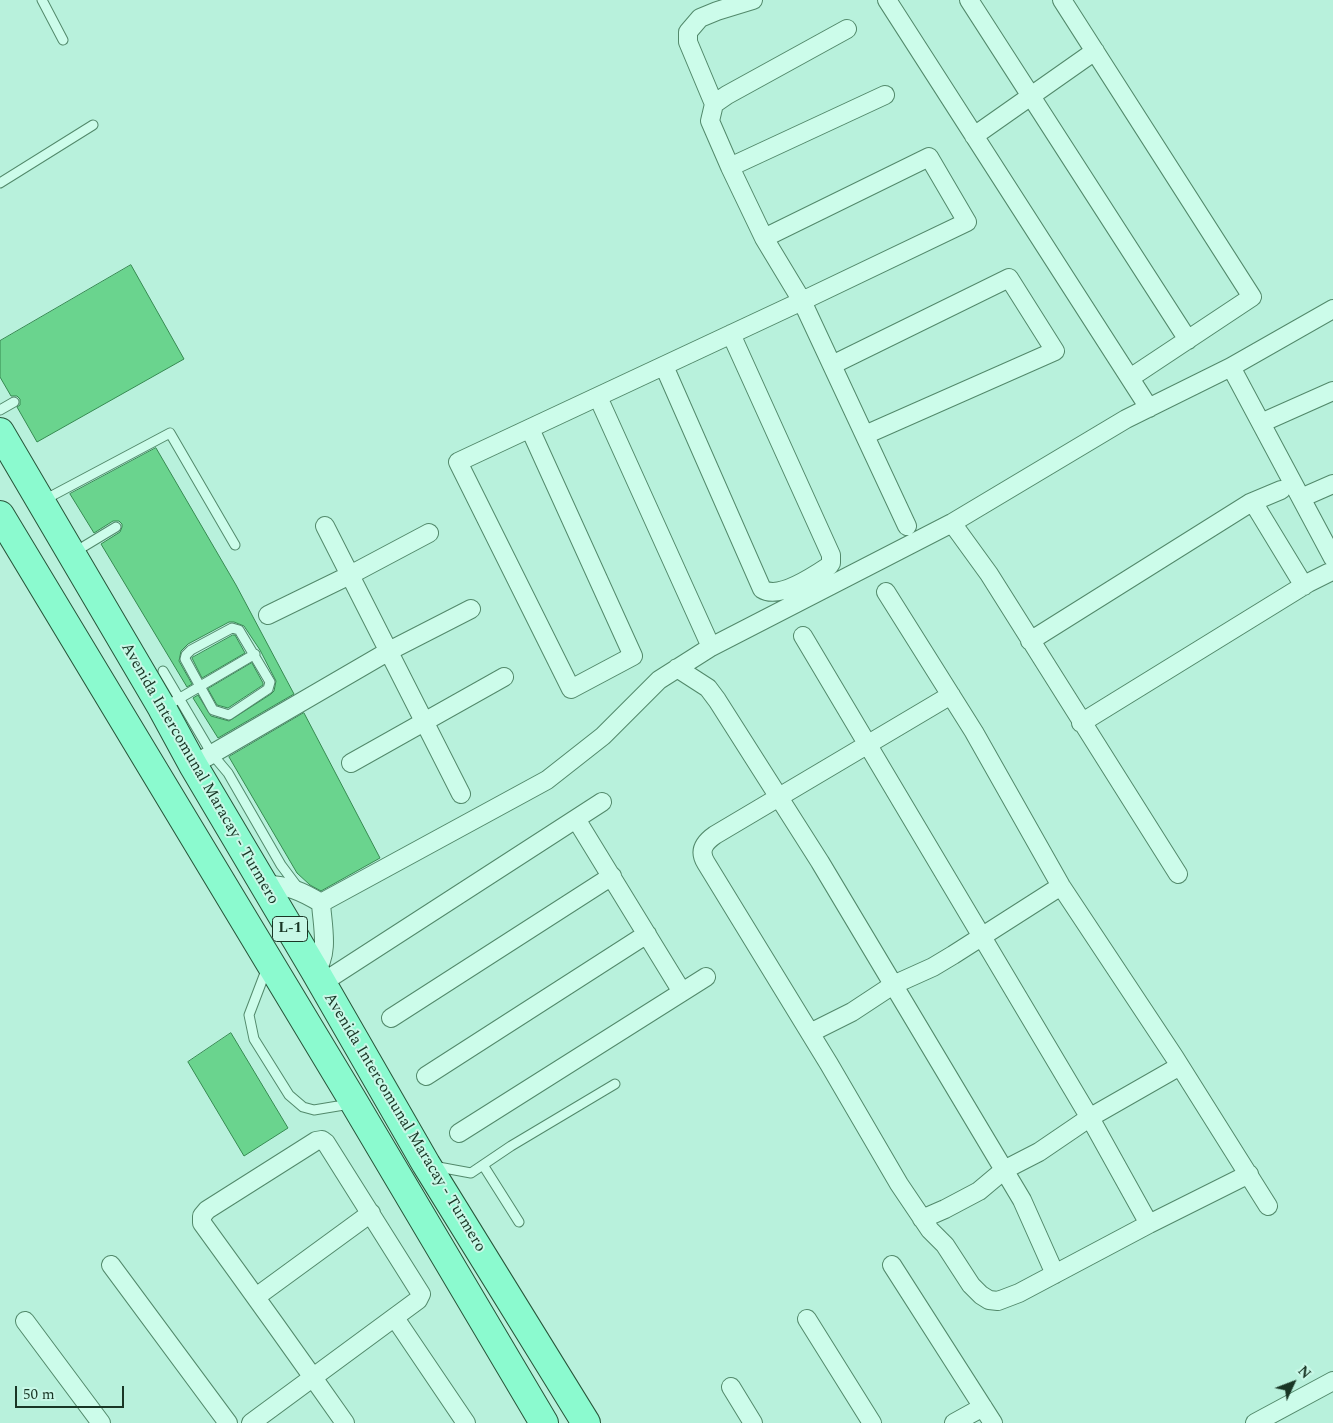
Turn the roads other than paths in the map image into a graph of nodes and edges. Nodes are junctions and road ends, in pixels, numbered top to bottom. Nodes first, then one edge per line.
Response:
1 (42, 0) edge
2 (753, 0) edge
3 (886, 0) edge
4 (969, 0) edge
5 (1062, 0) edge
6 (847, 29) dead end
7 (63, 40) dead end
8 (1095, 51) junction
9 (886, 95) dead end
10 (1030, 96) junction
11 (714, 104) junction
12 (93, 125) dead end
13 (974, 136) junction
14 (730, 167) junction
15 (0, 183) edge
16 (764, 238) junction
17 (802, 301) junction
18 (1333, 309) edge
19 (731, 334) junction
20 (1188, 340) junction
21 (832, 365) junction
22 (664, 366) junction
23 (1232, 367) junction
24 (1130, 378) junction
25 (1333, 391) edge
26 (598, 397) junction
27 (14, 402) dead end
28 (1149, 408) junction
29 (0, 410) edge
30 (1261, 423) junction
31 (530, 429) junction
32 (0, 432) edge
33 (865, 435) junction
34 (1333, 484) edge
35 (1281, 490) dead end
36 (1301, 498) junction
37 (1253, 502) junction
38 (40, 503) junction
39 (0, 515) edge
40 (952, 523) junction
41 (325, 526) dead end
42 (908, 526) dead end
43 (116, 527) dead end
44 (428, 533) dead end
45 (235, 545) dead end
46 (71, 555) junction
47 (1330, 565) edge
48 (350, 575) junction
49 (1304, 586) junction
50 (886, 592) dead end
51 (471, 609) dead end
52 (268, 615) dead end
53 (803, 636) dead end
54 (1030, 641) junction
55 (711, 647) junction
56 (388, 651) junction
57 (255, 654) junction
58 (677, 668) junction
59 (163, 670) dead end
60 (504, 678) dead end
61 (200, 686) junction
62 (951, 695) junction
63 (171, 703) junction
64 (424, 722) junction
65 (1081, 723) junction
66 (868, 744) junction
67 (202, 759) junction
68 (351, 762) dead end
69 (461, 794) dead end
70 (778, 796) junction
71 (602, 802) dead end
72 (576, 819) junction
73 (1178, 874) dead end
74 (612, 876) junction
75 (264, 886) junction
76 (1062, 886) junction
77 (300, 892) junction
78 (321, 903) junction
79 (647, 934) junction
80 (982, 935) junction
81 (266, 959) junction
82 (318, 977) junction
83 (706, 977) dead end
84 (893, 985) junction
85 (682, 992) junction
86 (391, 1018) dead end
87 (810, 1033) junction
88 (1180, 1066) junction
89 (426, 1076) dead end
90 (615, 1084) dead end
91 (352, 1099) junction
92 (1090, 1118) junction
93 (459, 1133) dead end
94 (426, 1164) junction
95 (483, 1165) junction
96 (1004, 1170) junction
97 (1249, 1174) junction
98 (1268, 1206) dead end
99 (371, 1213) junction
100 (922, 1219) junction
101 (519, 1222) dead end
102 (1149, 1224) junction
103 (111, 1265) dead end
104 (892, 1265) dead end
105 (1055, 1274) junction
106 (256, 1297) junction
107 (395, 1318) junction
108 (807, 1319) dead end
109 (24, 1321) dead end
110 (313, 1378) junction
111 (1333, 1381) edge
112 (730, 1387) dead end
113 (983, 1407) junction
114 (100, 1423) edge
115 (228, 1423) edge
116 (251, 1423) edge
117 (345, 1423) edge
118 (466, 1423) edge
119 (544, 1423) edge
120 (586, 1423) edge
121 (753, 1423) edge
122 (872, 1423) edge
123 (954, 1423) edge
124 (993, 1423) edge
125 (1255, 1423) edge

1 - 7 lane
2 - 11 street
3 - 13 street
4 - 10 street
5 - 8 street
6 - 11 street
8 - 10 street
8 - 20 street
9 - 14 street
10 - 13 street
10 - 20 street
11 - 14 street
12 - 15 lane
13 - 24 street
14 - 16 street
16 - 17 street
16 - 17 street
17 - 19 street
17 - 21 street
18 - 23 street
19 - 22 street
19 - 22 street
20 - 24 street
21 - 33 street
21 - 33 street
22 - 26 street
23 - 28 street
23 - 30 street
24 - 28 street
25 - 30 street
26 - 31 street
26 - 55 street
27 - 29 lane
28 - 40 street
30 - 36 street
31 - 31 street
32 - 38 main road, Avenida Intercomunal Maracay - Turmero / L-1
33 - 42 street
34 - 36 street
35 - 37 street
36 - 47 street
37 - 49 street
37 - 54 street
38 - 45 lane
38 - 46 main road, Avenida Intercomunal Maracay - Turmero / L-1
39 - 81 main road, Avenida Intercomunal Maracay - Turmero / L-1
40 - 54 street
40 - 55 street
41 - 48 street
43 - 46 lane
44 - 48 street
46 - 63 main road, Avenida Intercomunal Maracay - Turmero / L-1
47 - 49 street
48 - 52 street
48 - 56 street
49 - 65 street
50 - 62 street
51 - 56 street
53 - 66 street
54 - 65 street
55 - 58 street
56 - 64 street
56 - 67 street
57 - 61 lane
57 - 61 lane
57 - 61 lane
58 - 70 street
58 - 78 street
59 - 63 lane
60 - 64 street
61 - 63 lane
62 - 66 street
62 - 76 street
63 - 67 main road, Avenida Intercomunal Maracay - Turmero / L-1
64 - 68 street
64 - 69 street
65 - 73 street
66 - 70 street
66 - 80 street
67 - 75 main road, Avenida Intercomunal Maracay - Turmero / L-1
67 - 77 lane
70 - 84 street
70 - 87 street
71 - 72 street
72 - 74 street
72 - 82 street
74 - 79 street
74 - 86 street
75 - 77 street
75 - 82 main road, Avenida Intercomunal Maracay - Turmero / L-1
76 - 80 street
76 - 88 street
77 - 78 street
78 - 82 street
79 - 85 street
79 - 89 street
80 - 84 street
80 - 92 street
81 - 91 main road, Avenida Intercomunal Maracay - Turmero / L-1
81 - 91 lane
82 - 94 main road, Avenida Intercomunal Maracay - Turmero / L-1
83 - 85 street
84 - 87 street
84 - 96 street
85 - 93 street
87 - 100 street
88 - 92 street
88 - 97 street
90 - 95 lane
91 - 119 main road, Avenida Intercomunal Maracay - Turmero / L-1
92 - 96 street
92 - 102 street
94 - 95 lane
94 - 120 main road, Avenida Intercomunal Maracay - Turmero / L-1
95 - 101 lane
96 - 100 street
96 - 105 street
97 - 98 street
97 - 102 street
99 - 106 street
99 - 106 street
99 - 107 street
100 - 105 street
102 - 105 street
103 - 115 street
104 - 113 street
106 - 110 street
107 - 110 street
107 - 118 street
108 - 122 street
109 - 114 street
110 - 116 street
110 - 117 street
111 - 125 street
112 - 121 street
113 - 123 street
113 - 124 street

